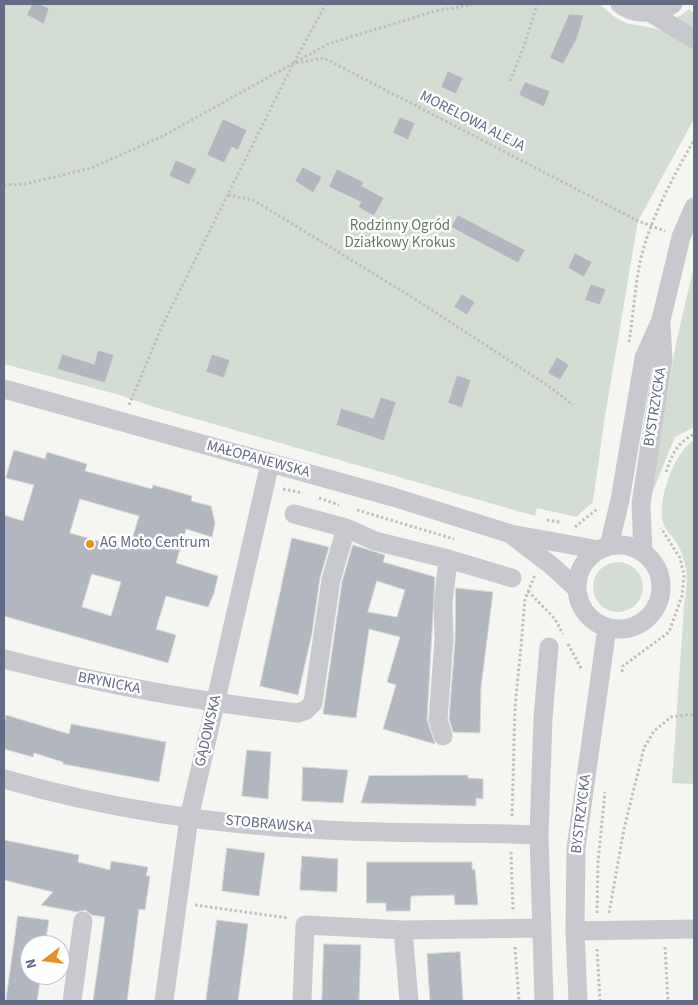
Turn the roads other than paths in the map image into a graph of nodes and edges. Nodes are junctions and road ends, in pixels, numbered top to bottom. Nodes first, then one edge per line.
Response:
1 (620, 4) edge
2 (673, 4) edge
3 (650, 12) junction
4 (694, 40) edge
5 (694, 207) edge
6 (661, 320) junction
7 (4, 389) edge
8 (270, 463) junction
9 (294, 514) dead end
10 (346, 528) junction
11 (511, 534) junction
12 (604, 548) junction
13 (644, 552) junction
14 (448, 559) junction
15 (516, 583) road end
16 (577, 589) junction
17 (607, 628) junction
18 (549, 647) dead end
19 (4, 659) edge
20 (215, 704) junction
21 (443, 736) dead end
22 (4, 779) edge
23 (189, 818) junction
24 (539, 835) junction
25 (83, 921) dead end
26 (541, 928) junction
27 (694, 929) edge
28 (403, 930) junction
29 (575, 930) junction
30 (72, 1001) edge
31 (164, 1001) edge
32 (302, 1001) edge
33 (409, 1001) edge
34 (544, 1001) edge
35 (578, 1001) edge

1 - 3 street
2 - 3 street
3 - 4 street
5 - 6 street, BYSTRZYCKA
6 - 12 street, BYSTRZYCKA
6 - 13 street, BYSTRZYCKA
7 - 8 street, MAŁOPANEWSKA
8 - 11 street, MAŁOPANEWSKA
8 - 20 street, GĄDOWSKA
9 - 10 street
10 - 14 street
10 - 20 street, BRYNICKA
11 - 12 street, MAŁOPANEWSKA
11 - 16 street, MAŁOPANEWSKA
12 - 13 street
12 - 16 street
13 - 17 street
14 - 15 street
14 - 21 street
16 - 17 street
17 - 29 street, BYSTRZYCKA
18 - 24 street
19 - 20 street, BRYNICKA
20 - 23 street, GĄDOWSKA
22 - 23 street, STOBRAWSKA
23 - 24 street, STOBRAWSKA
23 - 31 street, GĄDOWSKA
24 - 26 street
25 - 30 street
26 - 28 street
26 - 34 street
27 - 29 street
28 - 32 street
28 - 33 street
29 - 35 street, BYSTRZYCKA

